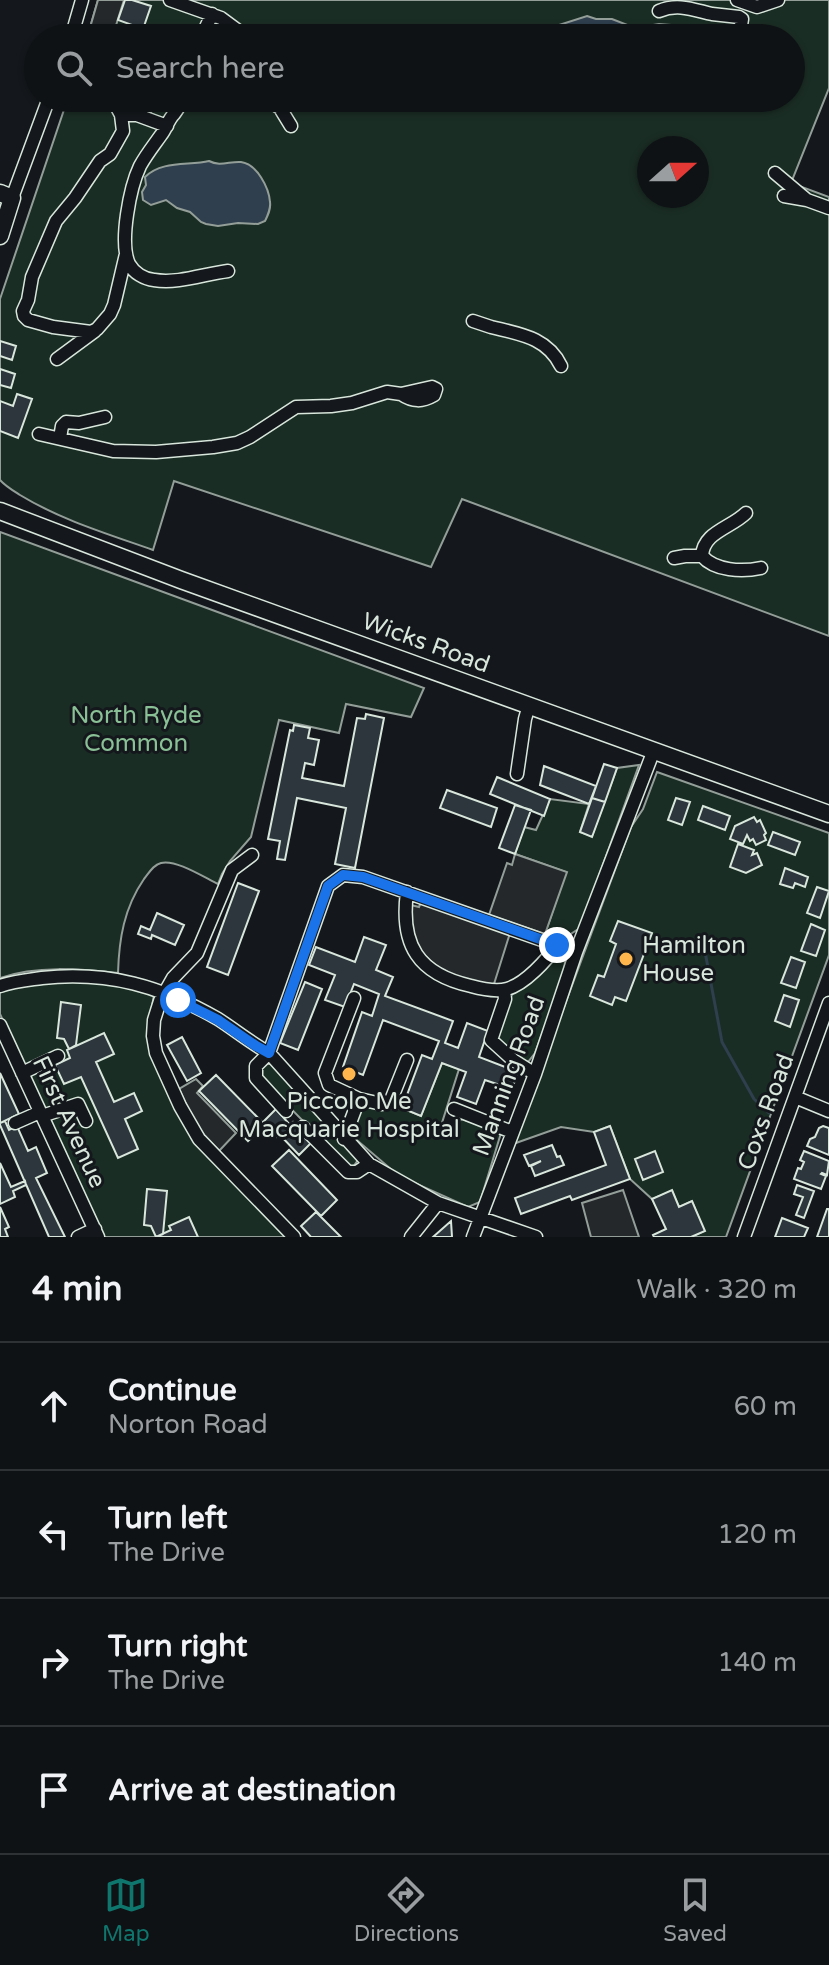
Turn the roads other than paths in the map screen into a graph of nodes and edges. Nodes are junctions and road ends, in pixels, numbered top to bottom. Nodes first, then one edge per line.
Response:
1 (82, 0) edge
2 (170, 0) edge
3 (737, 0) edge
4 (778, 0) edge
5 (659, 11) dead end
6 (212, 14) junction
7 (75, 24) edge
8 (207, 24) edge
9 (230, 24) edge
10 (741, 24) edge
11 (43, 112) edge
12 (119, 112) edge
13 (175, 112) edge
14 (282, 112) edge
15 (121, 115) junction
16 (167, 126) junction
17 (291, 126) dead end
18 (775, 173) dead end
19 (784, 196) dead end
20 (5, 200) edge
21 (807, 200) junction
22 (829, 208) edge
23 (0, 236) edge
24 (126, 254) junction
25 (228, 271) dead end
26 (473, 321) dead end
27 (97, 329) junction
28 (57, 359) dead end
29 (561, 366) dead end
30 (401, 394) dead end
31 (105, 417) dead end
32 (39, 434) dead end
33 (60, 438) junction
34 (6, 513) edge
35 (746, 513) dead end
36 (702, 556) junction
37 (674, 558) dead end
38 (761, 568) dead end
39 (529, 705) junction
40 (654, 750) junction
41 (517, 774) dead end
42 (829, 814) edge
43 (252, 855) dead end
44 (407, 892) junction
45 (557, 945) junction
46 (576, 952) junction
47 (0, 986) edge
48 (504, 990) junction
49 (165, 993) junction
50 (354, 998) dead end
51 (829, 1003) edge
52 (0, 1025) edge
53 (269, 1053) junction
54 (58, 1056) dead end
55 (407, 1060) dead end
56 (22, 1073) junction
57 (535, 1074) junction
58 (795, 1097) junction
59 (359, 1099) junction
60 (454, 1109) dead end
61 (286, 1111) dead end
62 (829, 1111) edge
63 (41, 1114) junction
64 (86, 1121) dead end
65 (15, 1123) dead end
66 (303, 1127) dead end
67 (512, 1132) junction
68 (344, 1139) junction
69 (369, 1164) junction
70 (438, 1203) junction
71 (481, 1217) junction
72 (97, 1233) edge
73 (78, 1237) edge
74 (294, 1237) edge
75 (411, 1237) edge
76 (473, 1237) edge
77 (536, 1237) edge
78 (744, 1237) edge

1 - 7 street
2 - 6 street
3 - 4 street
5 - 10 street
6 - 8 street
6 - 9 street
11 - 20 street
12 - 15 street
13 - 16 street
14 - 17 street
15 - 16 street
15 - 27 street
16 - 24 street
18 - 21 street
19 - 21 street
20 - 23 main road
21 - 22 street
24 - 25 street
24 - 27 street
26 - 29 street
27 - 28 street
30 - 33 street
31 - 33 street
32 - 33 street
34 - 39 main road, Wicks Road
35 - 36 street
36 - 37 street
36 - 38 street
39 - 40 main road, Wicks Road
39 - 41 street
40 - 42 main road, Wicks Road
40 - 46 street, Manning Road
43 - 49 street
44 - 45 street
44 - 48 street
44 - 53 street
45 - 46 street
45 - 48 street
46 - 57 street, Manning Road
47 - 49 street
48 - 57 street
49 - 53 street
49 - 74 street
50 - 59 street
51 - 58 street, Coxs Road
52 - 56 street, First Avenue
53 - 61 street
53 - 68 street
54 - 56 street
55 - 59 street
56 - 63 street, First Avenue
57 - 67 street, Manning Road
58 - 62 street
58 - 78 street, Coxs Road
59 - 68 street
60 - 67 street
63 - 64 street
63 - 65 street
63 - 72 street, First Avenue
66 - 69 street
67 - 71 street, Manning Road
68 - 69 street
69 - 70 street
70 - 71 street
70 - 75 street
71 - 76 street, Manning Road
71 - 77 street
72 - 73 street

